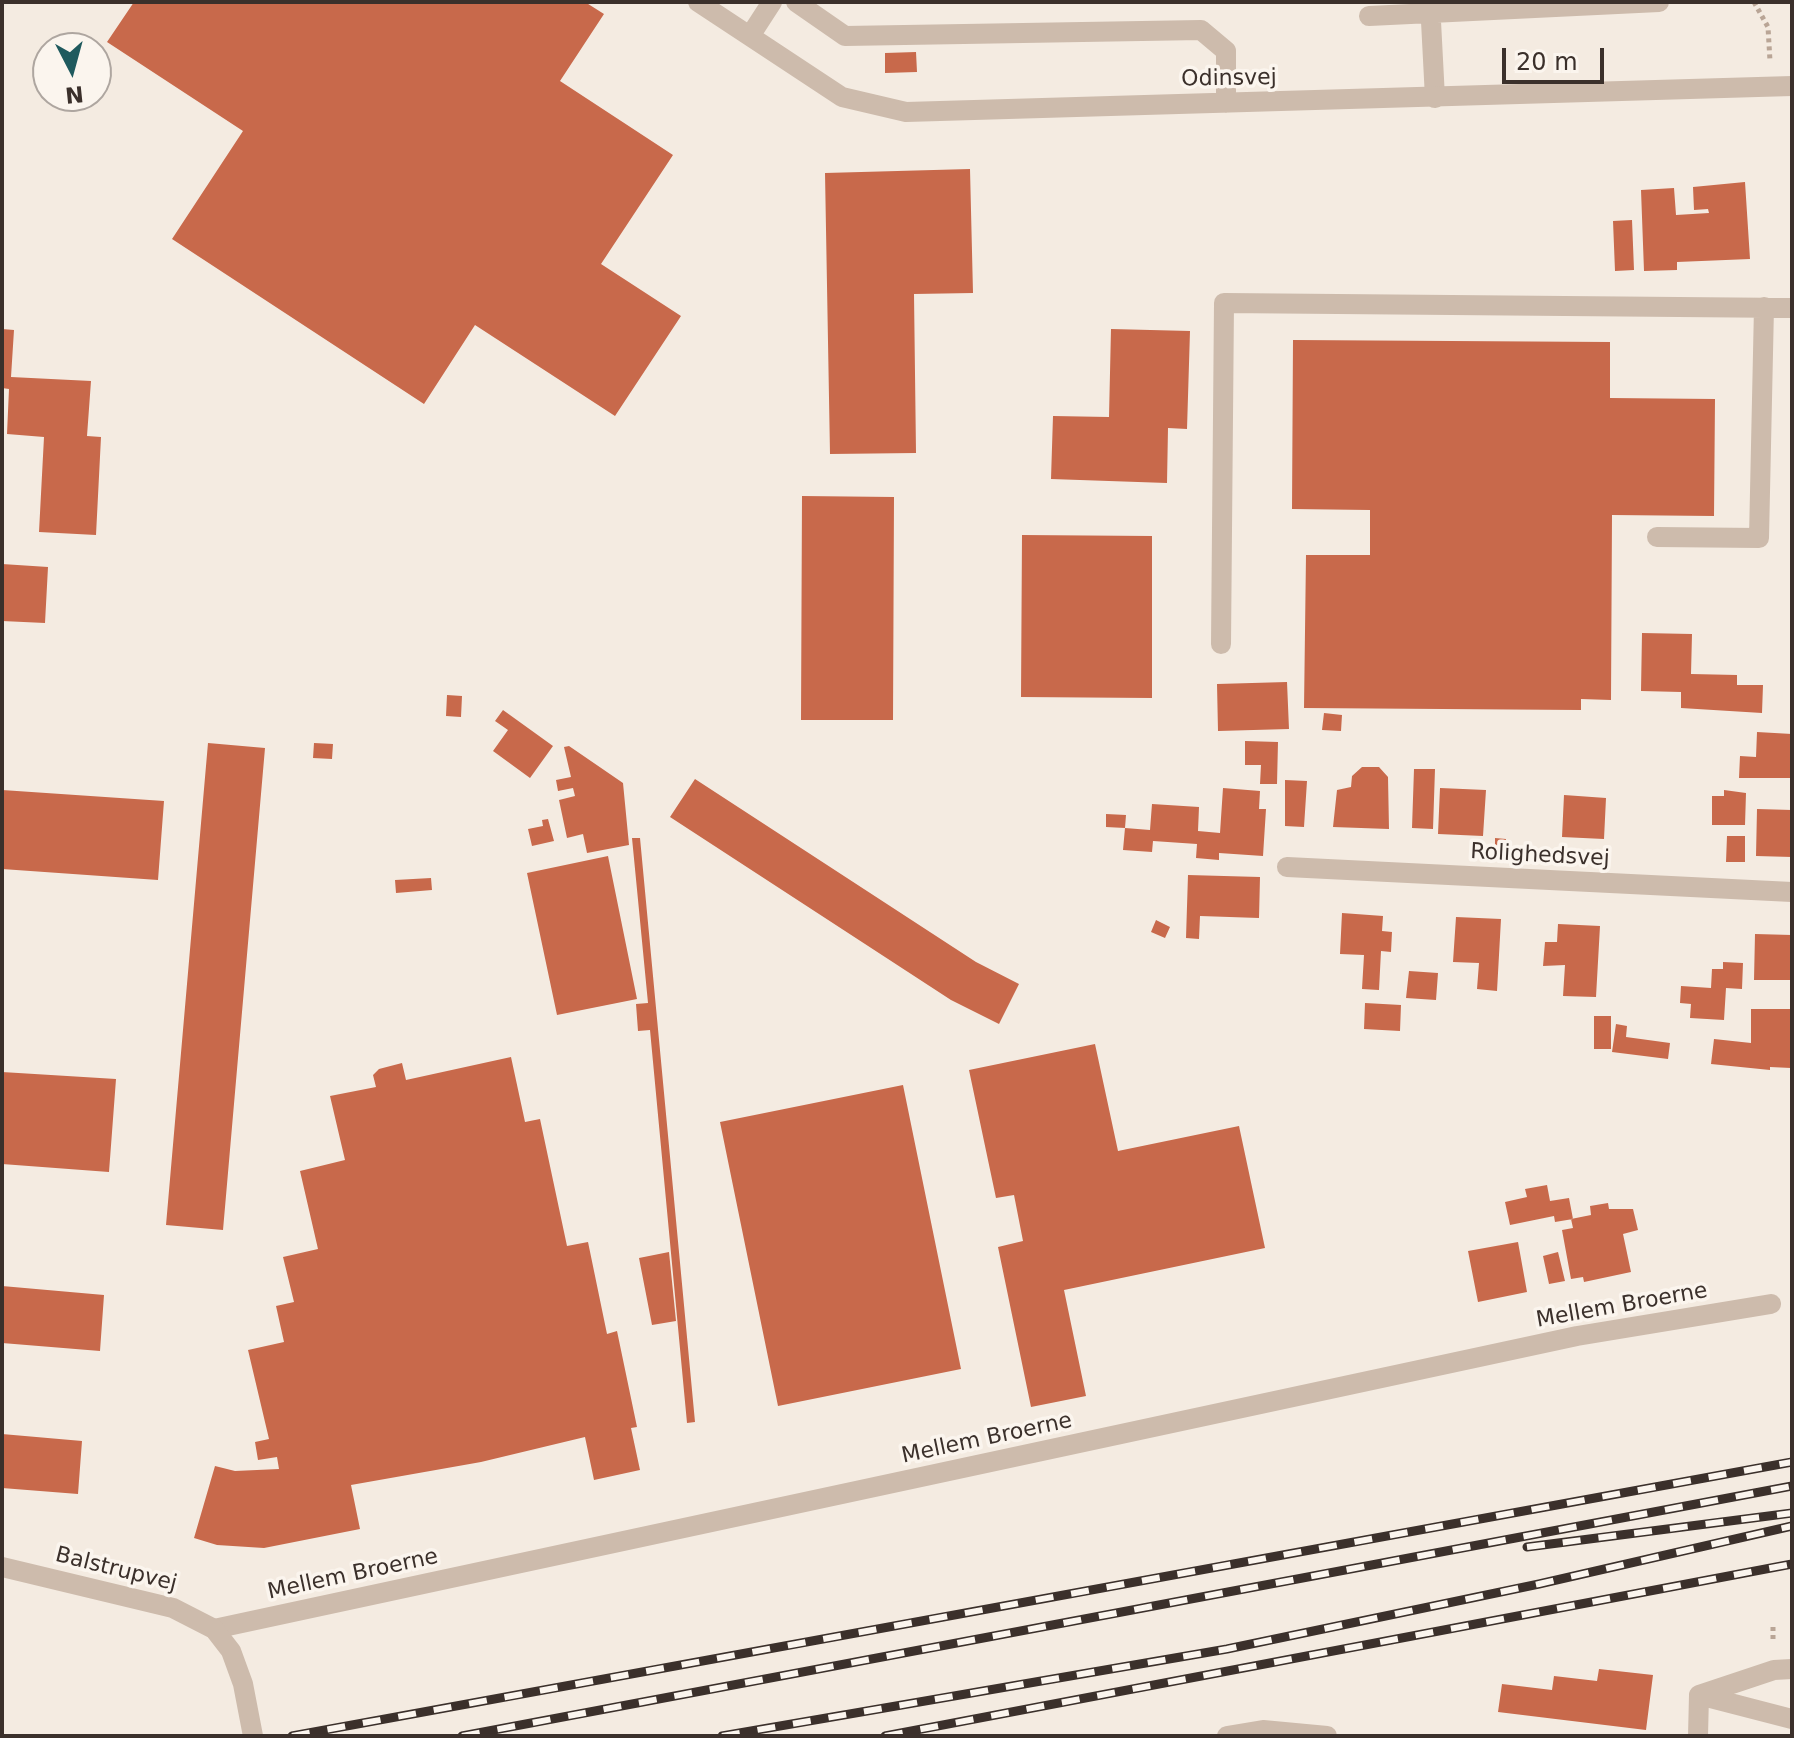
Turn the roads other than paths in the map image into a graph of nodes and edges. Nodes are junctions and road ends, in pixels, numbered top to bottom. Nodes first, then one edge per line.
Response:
1 (698, 2) edge
2 (772, 2) edge
3 (796, 2) edge
4 (1659, 2) edge
5 (1431, 7) edge
6 (1369, 16) dead end
7 (750, 36) junction
8 (1792, 86) edge
9 (1435, 98) junction
10 (1226, 103) junction
11 (1764, 307) junction
12 (1792, 308) edge
13 (1657, 537) dead end
14 (1221, 644) dead end
15 (1287, 867) dead end
16 (1792, 892) edge
17 (1771, 1304) dead end
18 (2, 1567) edge
19 (214, 1629) junction
20 (1792, 1669) edge
21 (1699, 1695) junction
22 (1792, 1719) edge
23 (253, 1736) edge
24 (1227, 1736) edge
25 (1327, 1736) edge
26 (1698, 1736) edge

1 - 7 street, Odinsvej
2 - 7 street
3 - 10 street
4 - 5 street
5 - 6 street
5 - 9 street
7 - 10 street, Odinsvej
8 - 9 street, Odinsvej
9 - 10 street, Odinsvej
11 - 12 street
11 - 13 street
11 - 14 street
15 - 16 street, Rolighedsvej
17 - 19 street, Mellem Broerne
18 - 19 street, Balstrupvej
19 - 23 street
20 - 21 street
21 - 22 street
21 - 26 street
24 - 25 street

